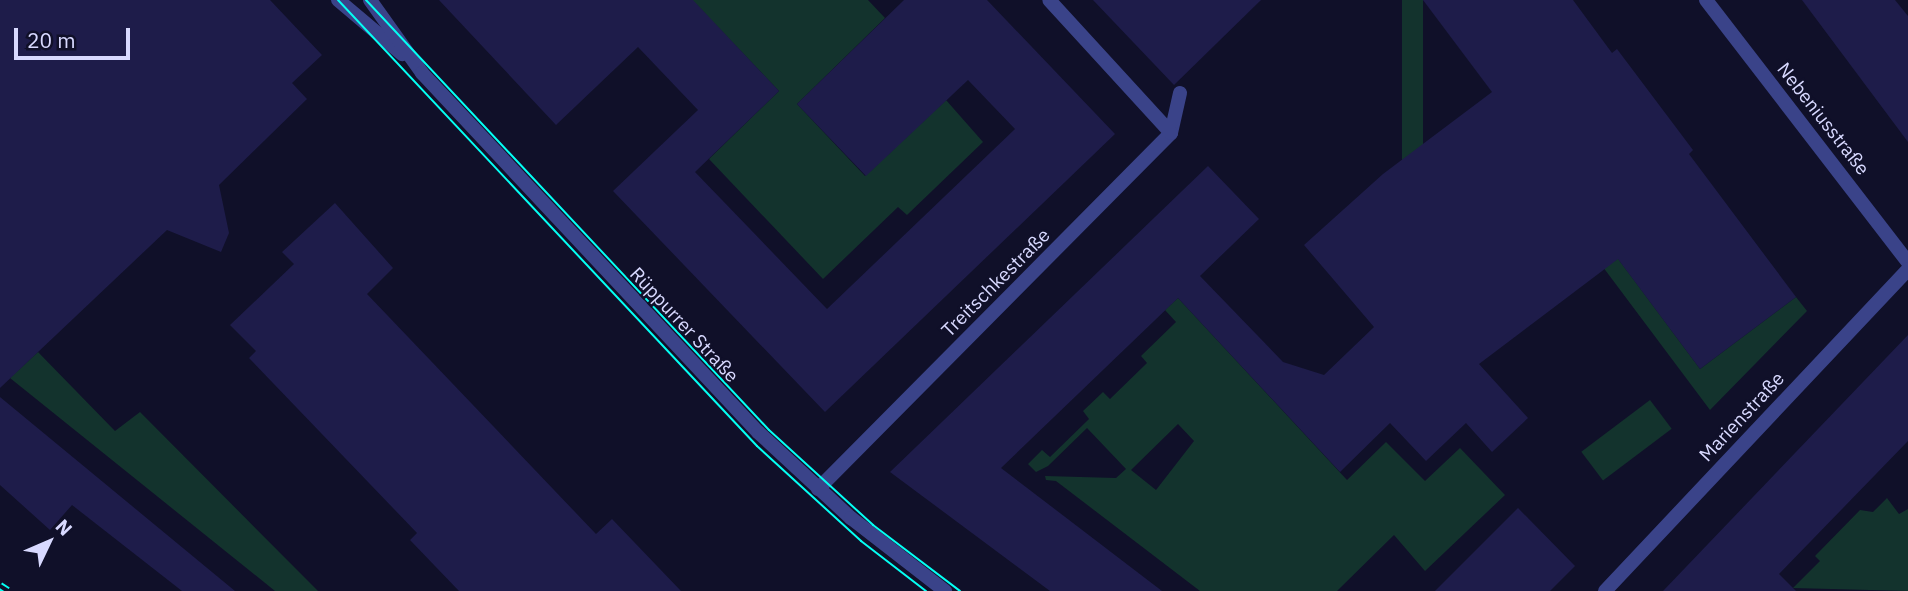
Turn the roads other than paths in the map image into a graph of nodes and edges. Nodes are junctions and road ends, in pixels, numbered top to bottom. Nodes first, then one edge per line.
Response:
1 (338, 0) edge
2 (370, 0) edge
3 (1049, 0) edge
4 (1706, 0) edge
5 (414, 64) junction
6 (1180, 93) dead end
7 (1171, 133) junction
8 (1908, 262) edge
9 (1908, 270) edge
10 (818, 489) junction
11 (945, 591) edge
12 (1605, 591) edge

1 - 5 street, Rüppurrer Straße
2 - 5 street, Rüppurrer Straße
3 - 7 street
4 - 8 street, Nebeniusstraße
5 - 10 street, Rüppurrer Straße
6 - 7 street
7 - 10 street, Treitschkestraße
9 - 12 street, Marienstraße
10 - 11 street, Rüppurrer Straße

